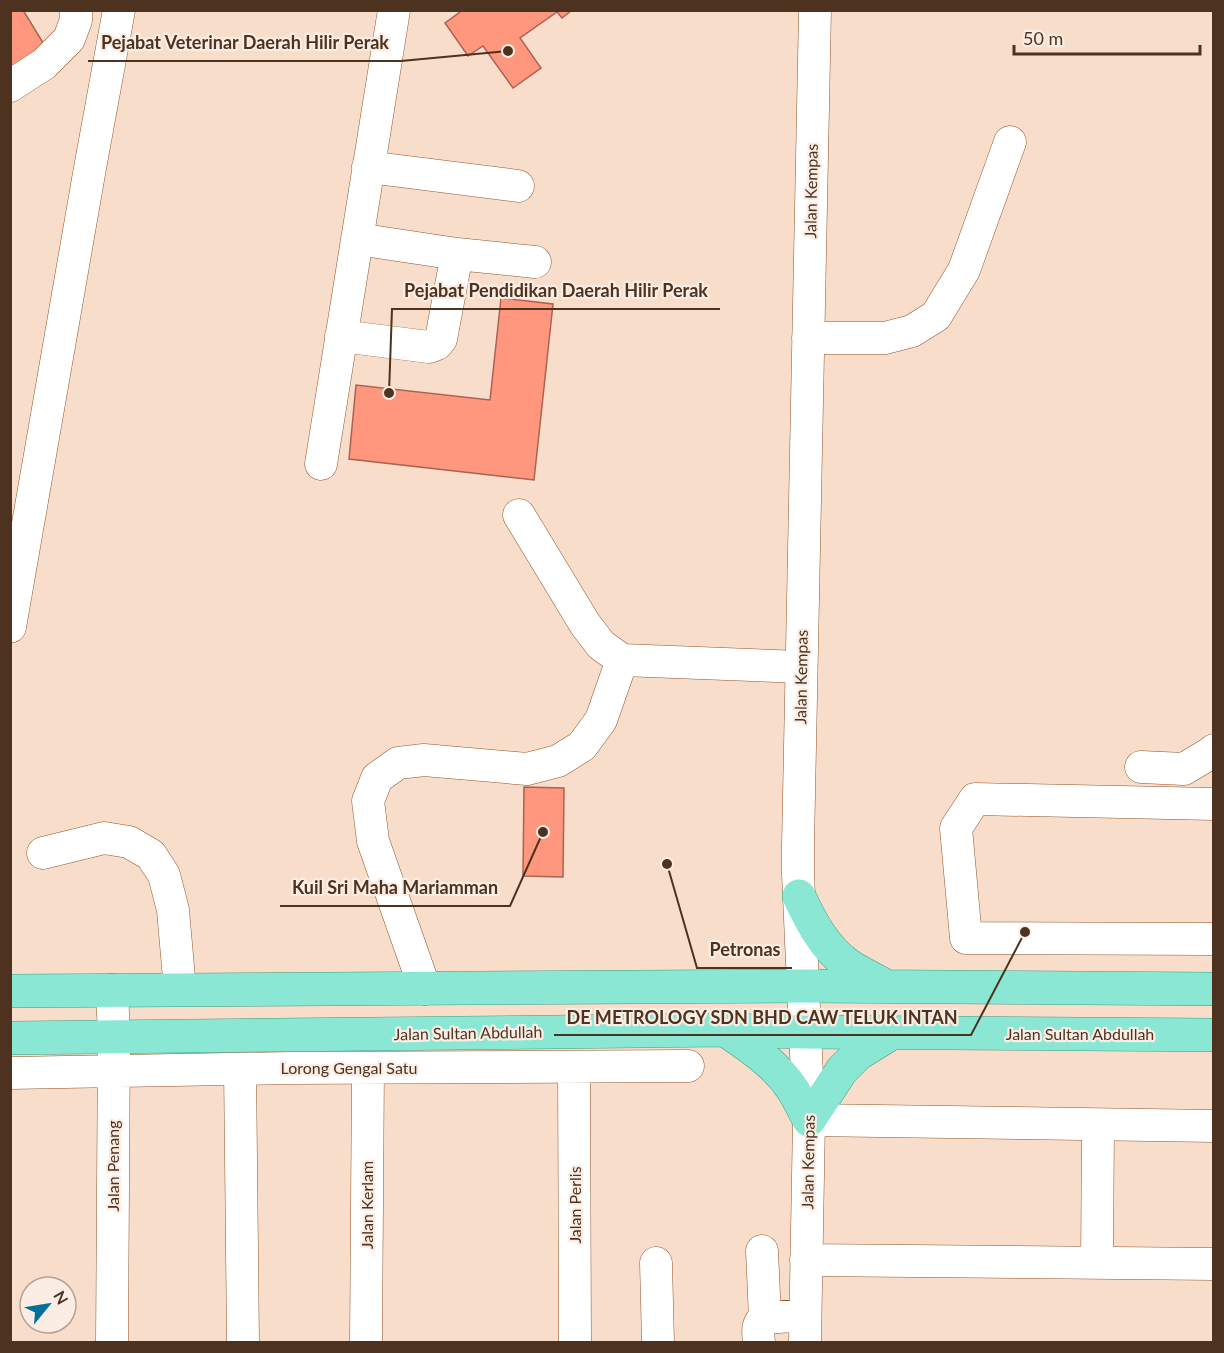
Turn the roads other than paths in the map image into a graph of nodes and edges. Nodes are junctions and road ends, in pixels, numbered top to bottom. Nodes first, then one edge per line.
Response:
1 (76, 10) edge
2 (119, 10) edge
3 (394, 10) edge
4 (815, 10) edge
5 (10, 87) edge
6 (1010, 142) dead end
7 (368, 168) junction
8 (518, 186) dead end
9 (357, 239) junction
10 (457, 254) junction
11 (535, 262) dead end
12 (341, 336) junction
13 (808, 338) junction
14 (321, 464) dead end
15 (519, 515) dead end
16 (10, 627) edge
17 (622, 660) junction
18 (801, 667) junction
19 (1214, 750) edge
20 (1141, 767) dead end
21 (1214, 804) edge
22 (43, 854) dead end
23 (798, 896) junction
24 (1214, 939) edge
25 (803, 986) junction
26 (887, 986) junction
27 (425, 989) junction
28 (1214, 989) edge
29 (112, 990) junction
30 (180, 990) junction
31 (10, 991) edge
32 (725, 1030) junction
33 (805, 1032) junction
34 (892, 1033) junction
35 (1214, 1035) edge
36 (114, 1036) junction
37 (10, 1038) edge
38 (688, 1066) dead end
39 (574, 1067) junction
40 (368, 1068) junction
41 (240, 1069) junction
42 (114, 1071) junction
43 (10, 1073) edge
44 (809, 1120) junction
45 (1098, 1125) junction
46 (1214, 1126) edge
47 (762, 1251) dead end
48 (806, 1260) junction
49 (656, 1263) dead end
50 (1097, 1263) junction
51 (1214, 1264) edge
52 (805, 1329) edge
53 (762, 1330) edge
54 (112, 1342) edge
55 (243, 1342) edge
56 (366, 1342) edge
57 (576, 1342) edge
58 (658, 1342) edge

1 - 5 street
2 - 16 street
3 - 7 street
4 - 13 street, Jalan Kempas
6 - 13 street
7 - 8 street
7 - 9 street
9 - 10 street
9 - 12 street
10 - 11 street
10 - 12 street
12 - 14 street
13 - 18 street, Jalan Kempas
15 - 17 street
17 - 18 street
17 - 27 street
18 - 23 street, Jalan Kempas
19 - 20 street
21 - 24 street
22 - 30 street
23 - 25 street, Jalan Kempas
23 - 26 main road
25 - 26 main road
25 - 27 main road
25 - 33 street, Jalan Kempas
26 - 28 main road
27 - 30 main road
29 - 30 main road
29 - 31 main road
29 - 36 street, Jalan Penang
32 - 33 main road, Jalan Sultan Abdullah
32 - 36 main road, Jalan Sultan Abdullah
32 - 44 main road
33 - 34 main road, Jalan Sultan Abdullah
33 - 44 street, Jalan Kempas
34 - 35 main road, Jalan Sultan Abdullah
34 - 44 main road
36 - 37 main road, Jalan Sultan Abdullah
36 - 42 street, Jalan Penang
38 - 39 street, Lorong Gengal Satu
39 - 40 street, Lorong Gengal Satu
39 - 57 street, Jalan Perlis
40 - 41 street, Lorong Gengal Satu
40 - 56 street, Jalan Kerlam
41 - 42 street, Lorong Gengal Satu
41 - 55 street
42 - 43 street, Lorong Gengal Satu
42 - 54 street, Jalan Penang
44 - 45 street
44 - 48 street, Jalan Kempas
45 - 46 street
45 - 50 street
47 - 53 street
48 - 50 street
48 - 52 street, Jalan Kempas
49 - 58 street
50 - 51 street
52 - 53 street

